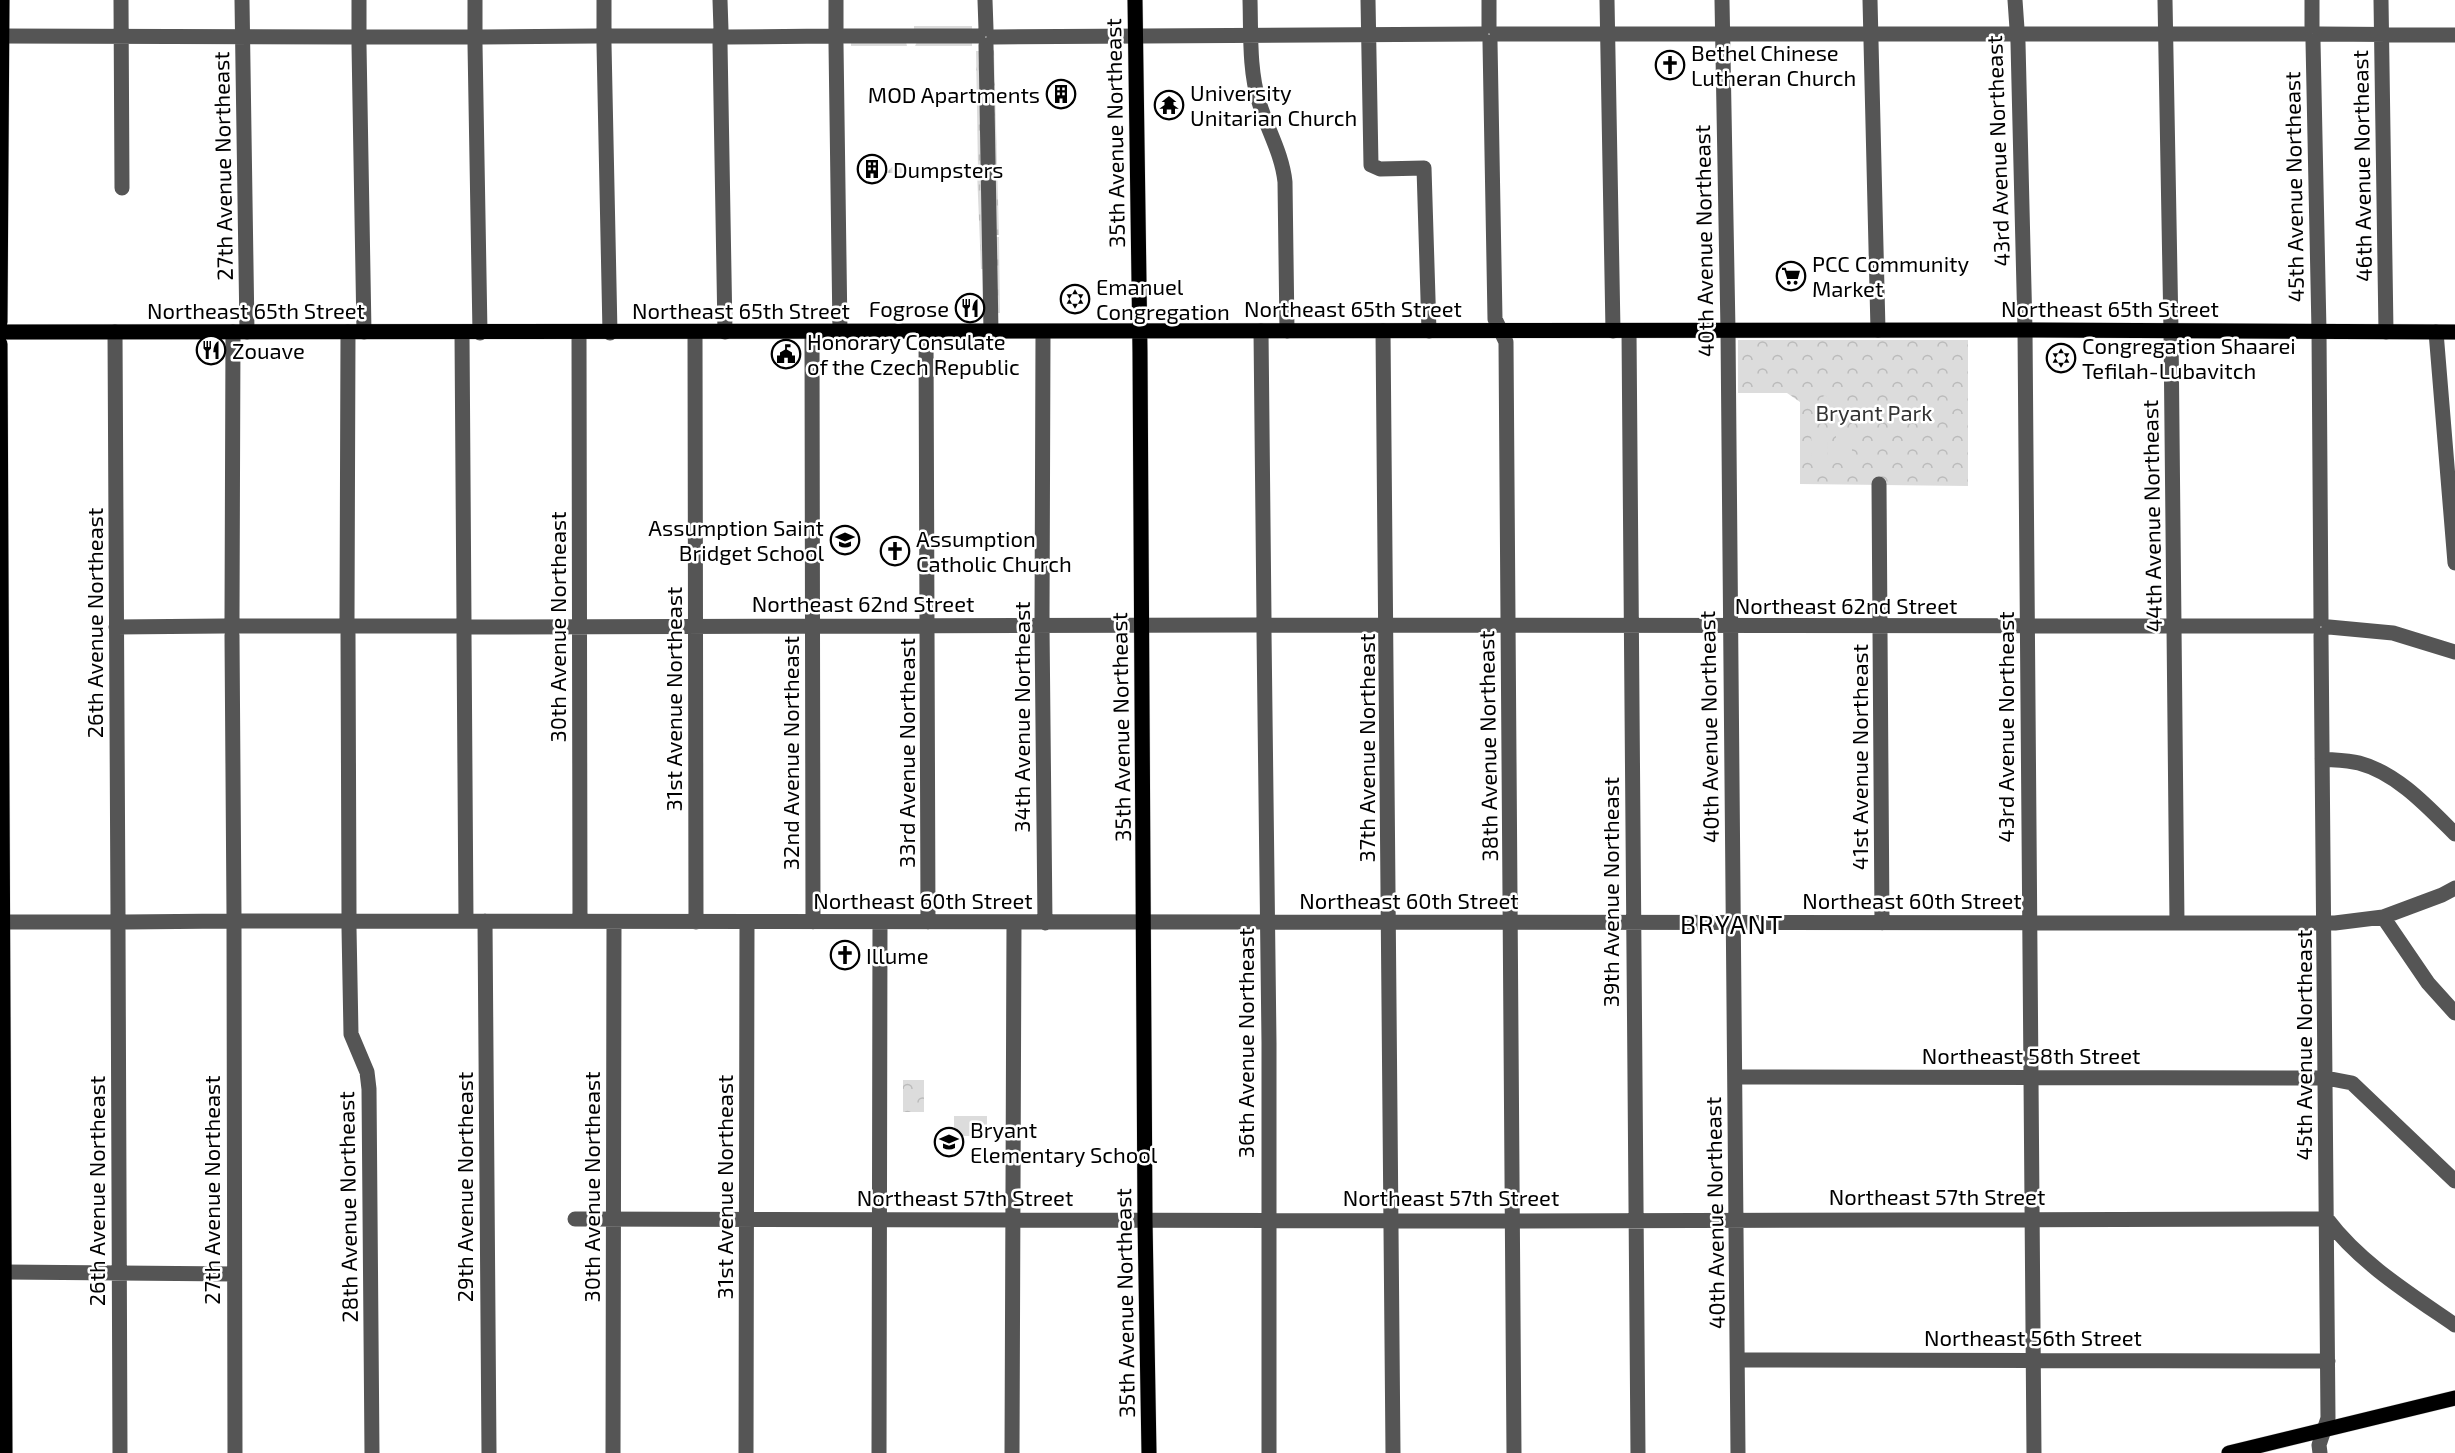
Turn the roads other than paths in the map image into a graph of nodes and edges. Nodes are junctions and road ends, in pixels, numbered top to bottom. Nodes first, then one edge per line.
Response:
1 (2, 0) edge
2 (121, 0) edge
3 (242, 0) edge
4 (359, 0) edge
5 (475, 0) edge
6 (604, 0) edge
7 (720, 0) edge
8 (836, 0) edge
9 (985, 0) edge
10 (1135, 0) edge
11 (1250, 0) edge
12 (1368, 0) edge
13 (1489, 0) edge
14 (1606, 0) edge
15 (1722, 0) edge
16 (1870, 0) edge
17 (2015, 0) edge
18 (2165, 0) edge
19 (2312, 0) edge
20 (2381, 0) edge
21 (1871, 33) junction
22 (2017, 33) junction
23 (1251, 34) junction
24 (1489, 34) junction
25 (1607, 34) junction
26 (1722, 34) junction
27 (2166, 34) junction
28 (2312, 34) junction
29 (2382, 34) junction
30 (2455, 34) edge
31 (1135, 35) junction
32 (1368, 35) junction
33 (2, 36) edge
34 (604, 36) junction
35 (836, 36) junction
36 (121, 37) junction
37 (243, 37) junction
38 (359, 37) junction
39 (475, 37) junction
40 (720, 37) junction
41 (986, 37) junction
42 (122, 189) dead end
43 (0, 322) edge
44 (1878, 330) junction
45 (2025, 330) junction
46 (1140, 331) junction
47 (1261, 331) junction
48 (1287, 331) junction
49 (1383, 331) junction
50 (1429, 331) junction
51 (1501, 331) junction
52 (1621, 331) junction
53 (1728, 331) junction
54 (2171, 331) junction
55 (2319, 331) junction
56 (0, 332) edge
57 (115, 332) junction
58 (240, 332) junction
59 (348, 332) junction
60 (364, 332) junction
61 (695, 332) junction
62 (725, 332) junction
63 (812, 332) junction
64 (840, 332) junction
65 (991, 332) junction
66 (1043, 332) junction
67 (2386, 332) junction
68 (2436, 332) junction
69 (2455, 332) edge
70 (462, 333) junction
71 (480, 333) junction
72 (579, 333) junction
73 (610, 333) junction
74 (926, 333) junction
75 (0, 344) edge
76 (1879, 484) dead end
77 (2455, 563) edge
78 (928, 624) junction
79 (1141, 624) junction
80 (1042, 625) junction
81 (1264, 625) junction
82 (1508, 625) junction
83 (347, 626) junction
84 (812, 626) junction
85 (1387, 626) junction
86 (1631, 626) junction
87 (116, 627) junction
88 (232, 627) junction
89 (464, 627) junction
90 (580, 627) junction
91 (695, 627) junction
92 (1730, 627) junction
93 (1881, 627) junction
94 (2027, 627) junction
95 (2174, 627) junction
96 (2321, 627) junction
97 (2455, 652) edge
98 (2322, 759) junction
99 (2455, 834) edge
100 (2455, 888) edge
101 (2383, 917) junction
102 (234, 921) junction
103 (349, 921) junction
104 (466, 921) junction
105 (485, 921) junction
106 (580, 921) junction
107 (1, 922) edge
108 (118, 922) junction
109 (614, 922) junction
110 (696, 922) junction
111 (747, 922) junction
112 (813, 922) junction
113 (880, 922) junction
114 (928, 922) junction
115 (1014, 922) junction
116 (1045, 922) junction
117 (1145, 922) junction
118 (1268, 922) junction
119 (1632, 922) junction
120 (2030, 922) junction
121 (1733, 923) junction
122 (1882, 923) junction
123 (2177, 923) junction
124 (2325, 923) junction
125 (1389, 924) junction
126 (1512, 924) junction
127 (2455, 1013) edge
128 (1735, 1077) junction
129 (2031, 1077) junction
130 (2326, 1078) junction
131 (2455, 1181) edge
132 (575, 1219) dead end
133 (614, 1219) junction
134 (747, 1219) junction
135 (1268, 1219) junction
136 (1391, 1219) junction
137 (2032, 1219) junction
138 (2327, 1219) junction
139 (879, 1220) junction
140 (1011, 1220) junction
141 (1145, 1220) junction
142 (1514, 1220) junction
143 (1636, 1220) junction
144 (1737, 1220) junction
145 (6, 1272) junction
146 (118, 1273) junction
147 (234, 1274) junction
148 (2455, 1325) edge
149 (1738, 1360) junction
150 (2033, 1360) junction
151 (2328, 1360) junction
152 (2455, 1398) edge
153 (2324, 1428) junction
154 (5, 1453) edge
155 (120, 1453) edge
156 (235, 1453) edge
157 (372, 1453) edge
158 (489, 1453) edge
159 (613, 1453) edge
160 (746, 1453) edge
161 (879, 1453) edge
162 (1012, 1453) edge
163 (1149, 1453) edge
164 (1269, 1453) edge
165 (1393, 1453) edge
166 (1514, 1453) edge
167 (1638, 1453) edge
168 (1738, 1453) edge
169 (2034, 1453) edge
170 (2229, 1453) edge
171 (2320, 1453) edge

1 - 33 main road
2 - 36 street
3 - 37 street, 27th Avenue Northeast
4 - 38 street
5 - 39 street
6 - 34 street
7 - 40 street
8 - 35 street
9 - 41 street
10 - 31 main road, 35th Avenue Northeast
11 - 23 street
12 - 32 street
13 - 24 street, 38th Avenue Northeast
14 - 25 street, 39th Avenue Northeast
15 - 26 street, 40th Avenue Northeast
16 - 21 street
17 - 22 street, 43rd Avenue Northeast
18 - 27 street, 44th Avenue Northeast
19 - 28 street, 45th Avenue Northeast
20 - 29 street, 46th Avenue Northeast
21 - 22 street
21 - 26 street
21 - 44 street
22 - 27 street
22 - 45 street, 43rd Avenue Northeast
23 - 31 street
23 - 32 street
23 - 48 street
24 - 25 street
24 - 32 street
24 - 51 street, 38th Avenue Northeast
25 - 26 street
25 - 52 street, 39th Avenue Northeast
26 - 53 street, 40th Avenue Northeast
27 - 28 street
27 - 54 street, 44th Avenue Northeast
28 - 29 street
28 - 55 street, 45th Avenue Northeast
29 - 30 street
29 - 67 street, 46th Avenue Northeast
31 - 41 street
31 - 46 main road, 35th Avenue Northeast
32 - 50 street
33 - 36 street
33 - 43 main road
34 - 39 street
34 - 40 street
34 - 73 street
35 - 40 street
35 - 41 street
35 - 64 street
36 - 37 street
36 - 42 street
37 - 38 street
37 - 58 street, 27th Avenue Northeast
38 - 39 street
38 - 60 street
39 - 71 street
40 - 62 street
41 - 65 street
44 - 45 main road, Northeast 65th Street
44 - 53 main road, Northeast 65th Street
45 - 54 main road, Northeast 65th Street
45 - 94 street, 43rd Avenue Northeast
46 - 47 main road, Northeast 65th Street
46 - 66 main road, Northeast 65th Street
46 - 79 main road, 35th Avenue Northeast
47 - 48 main road, Northeast 65th Street
47 - 81 street, 36th Avenue Northeast
48 - 49 main road, Northeast 65th Street
49 - 50 main road, Northeast 65th Street
49 - 85 street, 37th Avenue Northeast
50 - 51 main road, Northeast 65th Street
51 - 52 main road, Northeast 65th Street
51 - 82 street, 38th Avenue Northeast
52 - 53 main road, Northeast 65th Street
52 - 86 street, 39th Avenue Northeast
53 - 92 street, 40th Avenue Northeast
54 - 55 main road, Northeast 65th Street
54 - 95 street, 44th Avenue Northeast
55 - 67 main road, Northeast 65th Street
55 - 96 street, 45th Avenue Northeast
56 - 57 main road, Northeast 65th Street
57 - 58 main road, Northeast 65th Street
57 - 87 street, 26th Avenue Northeast
58 - 59 main road, Northeast 65th Street
58 - 88 street, 27th Avenue Northeast
59 - 60 main road, Northeast 65th Street
59 - 83 street, 28th Avenue Northeast
60 - 70 main road, Northeast 65th Street
61 - 62 main road, Northeast 65th Street
61 - 73 main road, Northeast 65th Street
61 - 91 street, 31st Avenue Northeast
62 - 63 main road, Northeast 65th Street
63 - 64 main road, Northeast 65th Street
63 - 84 street, 32nd Avenue Northeast
64 - 74 main road, Northeast 65th Street
65 - 66 main road, Northeast 65th Street
65 - 74 main road, Northeast 65th Street
66 - 80 street, 34th Avenue Northeast
67 - 68 main road, Northeast 65th Street
68 - 69 main road, Northeast 65th Street
68 - 77 street
70 - 71 main road, Northeast 65th Street
70 - 89 street
71 - 72 main road, Northeast 65th Street
72 - 73 main road, Northeast 65th Street
72 - 90 street, 30th Avenue Northeast
74 - 78 street, 33rd Avenue Northeast
75 - 107 main road
76 - 93 street, 41st Avenue Northeast
78 - 80 street, Northeast 62nd Street
78 - 84 street, Northeast 62nd Street
78 - 114 street, 33rd Avenue Northeast
79 - 80 street, Northeast 62nd Street
79 - 81 street, Northeast 62nd Street
79 - 117 main road, 35th Avenue Northeast
80 - 116 street, 34th Avenue Northeast
81 - 85 street, Northeast 62nd Street
81 - 118 street, 36th Avenue Northeast
82 - 85 street, Northeast 62nd Street
82 - 86 street, Northeast 62nd Street
82 - 126 street, 38th Avenue Northeast
83 - 88 street, Northeast 62nd Street
83 - 89 street, Northeast 62nd Street
83 - 103 street, 28th Avenue Northeast
84 - 91 street, Northeast 62nd Street
84 - 112 street, 32nd Avenue Northeast
85 - 125 street, 37th Avenue Northeast
86 - 92 street, Northeast 62nd Street
86 - 119 street, 39th Avenue Northeast
87 - 88 street, Northeast 62nd Street
87 - 108 street, 26th Avenue Northeast
88 - 102 street, 27th Avenue Northeast
89 - 90 street, Northeast 62nd Street
89 - 104 street
90 - 91 street, Northeast 62nd Street
90 - 106 street, 30th Avenue Northeast
91 - 110 street, 31st Avenue Northeast
92 - 93 street, Northeast 62nd Street
92 - 121 street, 40th Avenue Northeast
93 - 94 street, Northeast 62nd Street
93 - 122 street, 41st Avenue Northeast
94 - 95 street, Northeast 62nd Street
94 - 120 street, 43rd Avenue Northeast
95 - 96 street, Northeast 62nd Street
95 - 123 street, 44th Avenue Northeast
96 - 97 street, Northeast 62nd Street
96 - 98 street, 45th Avenue Northeast
98 - 99 street
98 - 124 street, 45th Avenue Northeast
100 - 101 street, Northeast 60th Street
101 - 124 street, Northeast 60th Street
101 - 127 street
102 - 103 street, Northeast 60th Street
102 - 108 street, Northeast 60th Street
102 - 147 street, 27th Avenue Northeast
103 - 104 street, Northeast 60th Street
103 - 157 street, 28th Avenue Northeast
104 - 105 street, Northeast 60th Street
105 - 106 street, Northeast 60th Street
105 - 158 street, 29th Avenue Northeast
106 - 109 street, Northeast 60th Street
107 - 108 street, Northeast 60th Street
107 - 145 main road
108 - 146 street, 26th Avenue Northeast
109 - 110 street, Northeast 60th Street
109 - 133 street, 30th Avenue Northeast
110 - 111 street, Northeast 60th Street
111 - 112 street, Northeast 60th Street
111 - 134 street, 31st Avenue Northeast
112 - 113 street, Northeast 60th Street
113 - 114 street, Northeast 60th Street
113 - 139 street
114 - 115 street, Northeast 60th Street
115 - 116 street, Northeast 60th Street
115 - 140 street
116 - 117 street, Northeast 60th Street
117 - 118 street, Northeast 60th Street
117 - 141 main road, 35th Avenue Northeast
118 - 125 street, Northeast 60th Street
118 - 135 street, 36th Avenue Northeast
119 - 121 street, Northeast 60th Street
119 - 126 street, Northeast 60th Street
119 - 143 street, 39th Avenue Northeast
120 - 122 street, Northeast 60th Street
120 - 123 street, Northeast 60th Street
120 - 129 street, 43rd Avenue Northeast
121 - 122 street, Northeast 60th Street
121 - 128 street, 40th Avenue Northeast
123 - 124 street, Northeast 60th Street
124 - 130 street, 45th Avenue Northeast
125 - 126 street, Northeast 60th Street
125 - 136 street, 37th Avenue Northeast
126 - 142 street, 38th Avenue Northeast
128 - 129 street, Northeast 58th Street
128 - 144 street, 40th Avenue Northeast
129 - 130 street, Northeast 58th Street
129 - 137 street, 43rd Avenue Northeast
130 - 131 street, Northeast 58th Street
130 - 138 street, 45th Avenue Northeast
132 - 133 street, Northeast 57th Street
133 - 134 street, Northeast 57th Street
133 - 159 street, 30th Avenue Northeast
134 - 139 street, Northeast 57th Street
134 - 160 street, 31st Avenue Northeast
135 - 136 street, Northeast 57th Street
135 - 141 street, Northeast 57th Street
135 - 164 street, 36th Avenue Northeast
136 - 142 street, Northeast 57th Street
136 - 165 street, 37th Avenue Northeast
137 - 138 street, Northeast 57th Street
137 - 144 street, Northeast 57th Street
137 - 150 street, 43rd Avenue Northeast
138 - 148 street
138 - 151 street, 45th Avenue Northeast
139 - 140 street, Northeast 57th Street
139 - 161 street
140 - 141 street, Northeast 57th Street
140 - 162 street
141 - 163 main road, 35th Avenue Northeast
142 - 143 street, Northeast 57th Street
142 - 166 street, 38th Avenue Northeast
143 - 144 street, Northeast 57th Street
143 - 167 street, 39th Avenue Northeast
144 - 149 street, 40th Avenue Northeast
145 - 146 street
145 - 154 main road
146 - 147 street
146 - 155 street, 26th Avenue Northeast
147 - 156 street, 27th Avenue Northeast
149 - 150 street, Northeast 56th Street
149 - 168 street, 40th Avenue Northeast
150 - 151 street, Northeast 56th Street
150 - 169 street, 43rd Avenue Northeast
151 - 153 street, 45th Avenue Northeast
152 - 153 main road
153 - 170 main road
153 - 171 street, 45th Avenue Northeast

